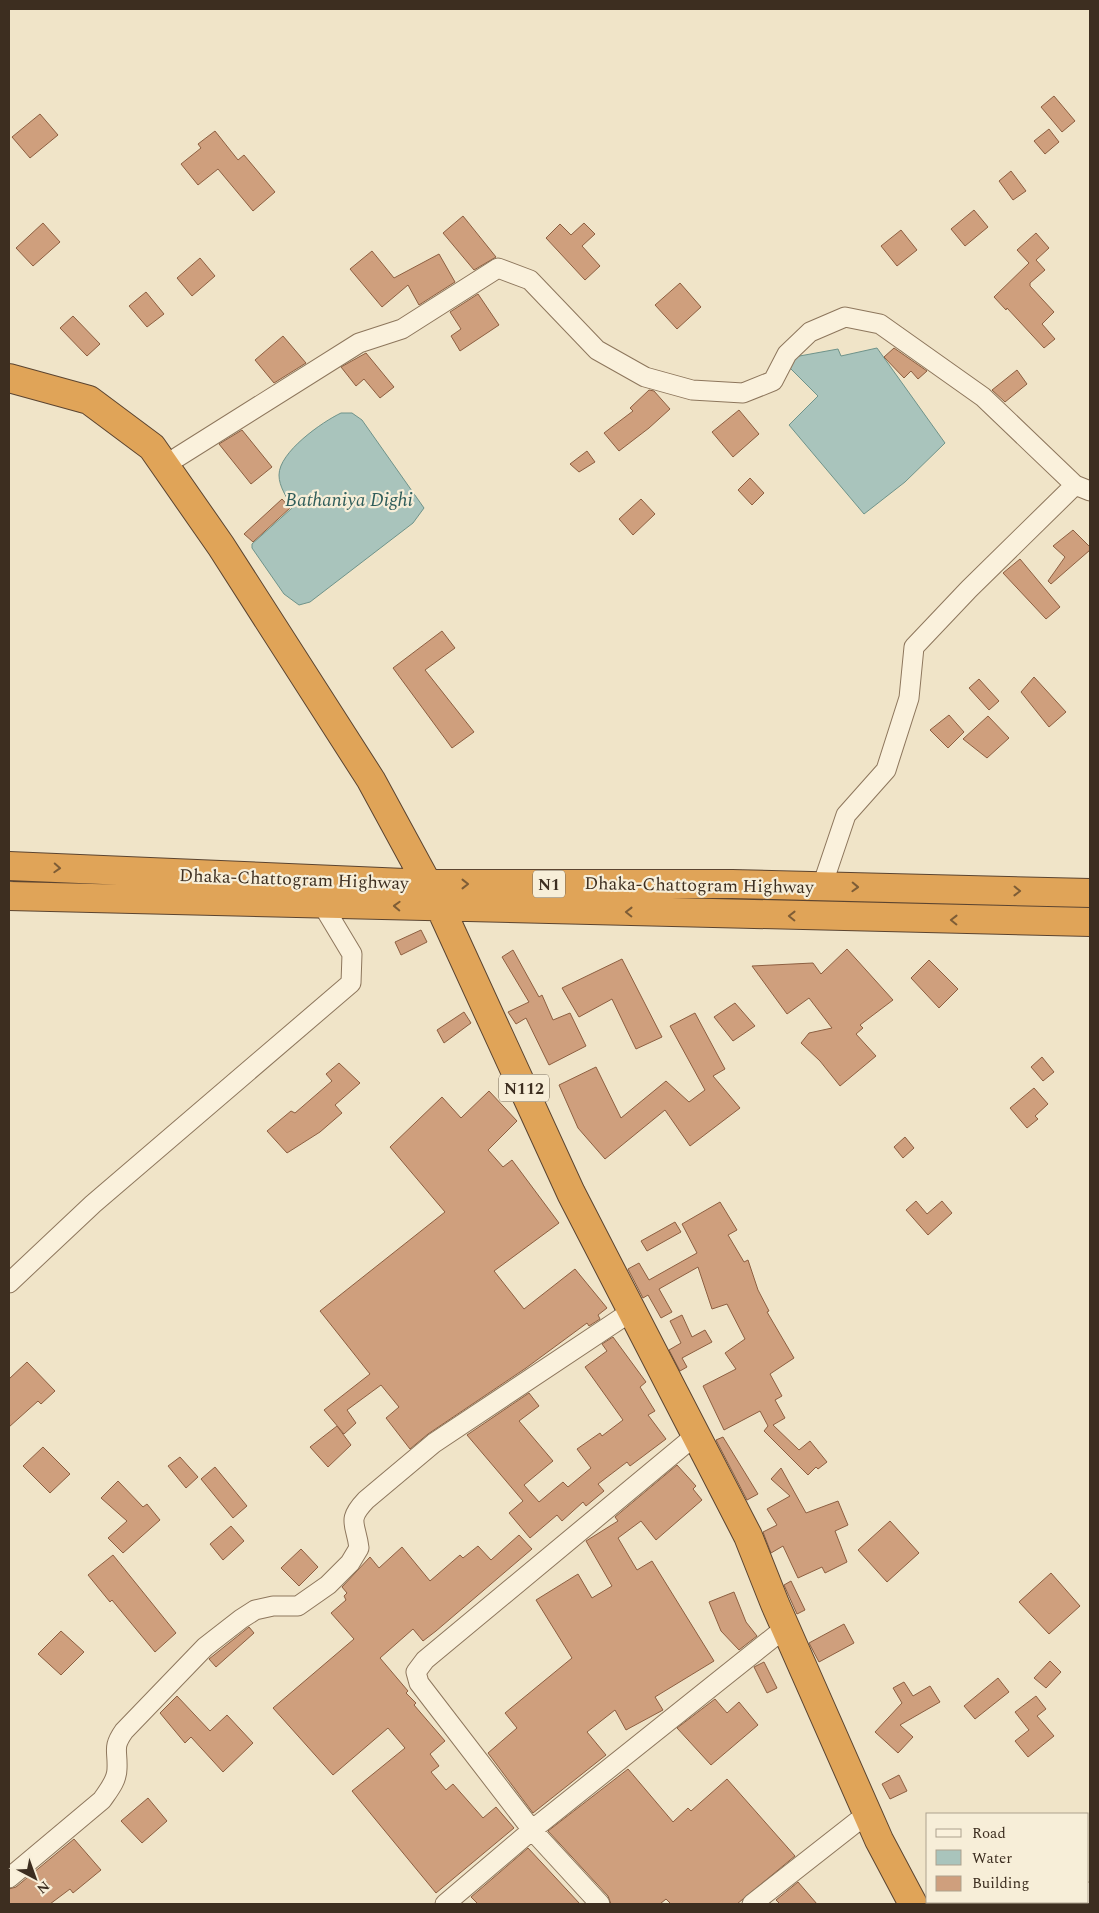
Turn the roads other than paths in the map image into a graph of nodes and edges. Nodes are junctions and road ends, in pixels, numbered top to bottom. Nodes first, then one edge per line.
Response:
1 (9, 378) edge
2 (165, 465) junction
3 (1083, 488) edge
4 (9, 866) edge
5 (822, 886) junction
6 (1090, 893) edge
7 (9, 896) edge
8 (434, 896) junction
9 (322, 904) junction
10 (1090, 922) edge
11 (9, 1283) edge
12 (632, 1311) junction
13 (696, 1434) junction
14 (785, 1628) junction
15 (868, 1814) junction
16 (532, 1830) junction
17 (9, 1878) edge
18 (445, 1904) edge
19 (600, 1904) edge
20 (752, 1904) edge
21 (913, 1904) edge

1 - 2 highway, N112
2 - 3 street
2 - 8 highway, N112
3 - 5 street
4 -> 8 highway, Dhaka-Chattogram Highway / N1
5 -> 6 highway, Dhaka-Chattogram Highway / N1
8 -> 5 highway, Dhaka-Chattogram Highway / N1
7 - 9 highway, Dhaka-Chattogram Highway / N1
8 -> 9 highway, Dhaka-Chattogram Highway / N1
10 -> 8 highway, Dhaka-Chattogram Highway / N1
8 - 12 highway, N112
9 - 11 street
12 - 13 highway, N112
12 - 17 street
13 - 14 highway, N112
13 - 16 street
14 - 15 highway, N112
14 - 16 street
15 - 20 street
15 - 21 highway, N112
16 - 18 street
16 - 19 street

